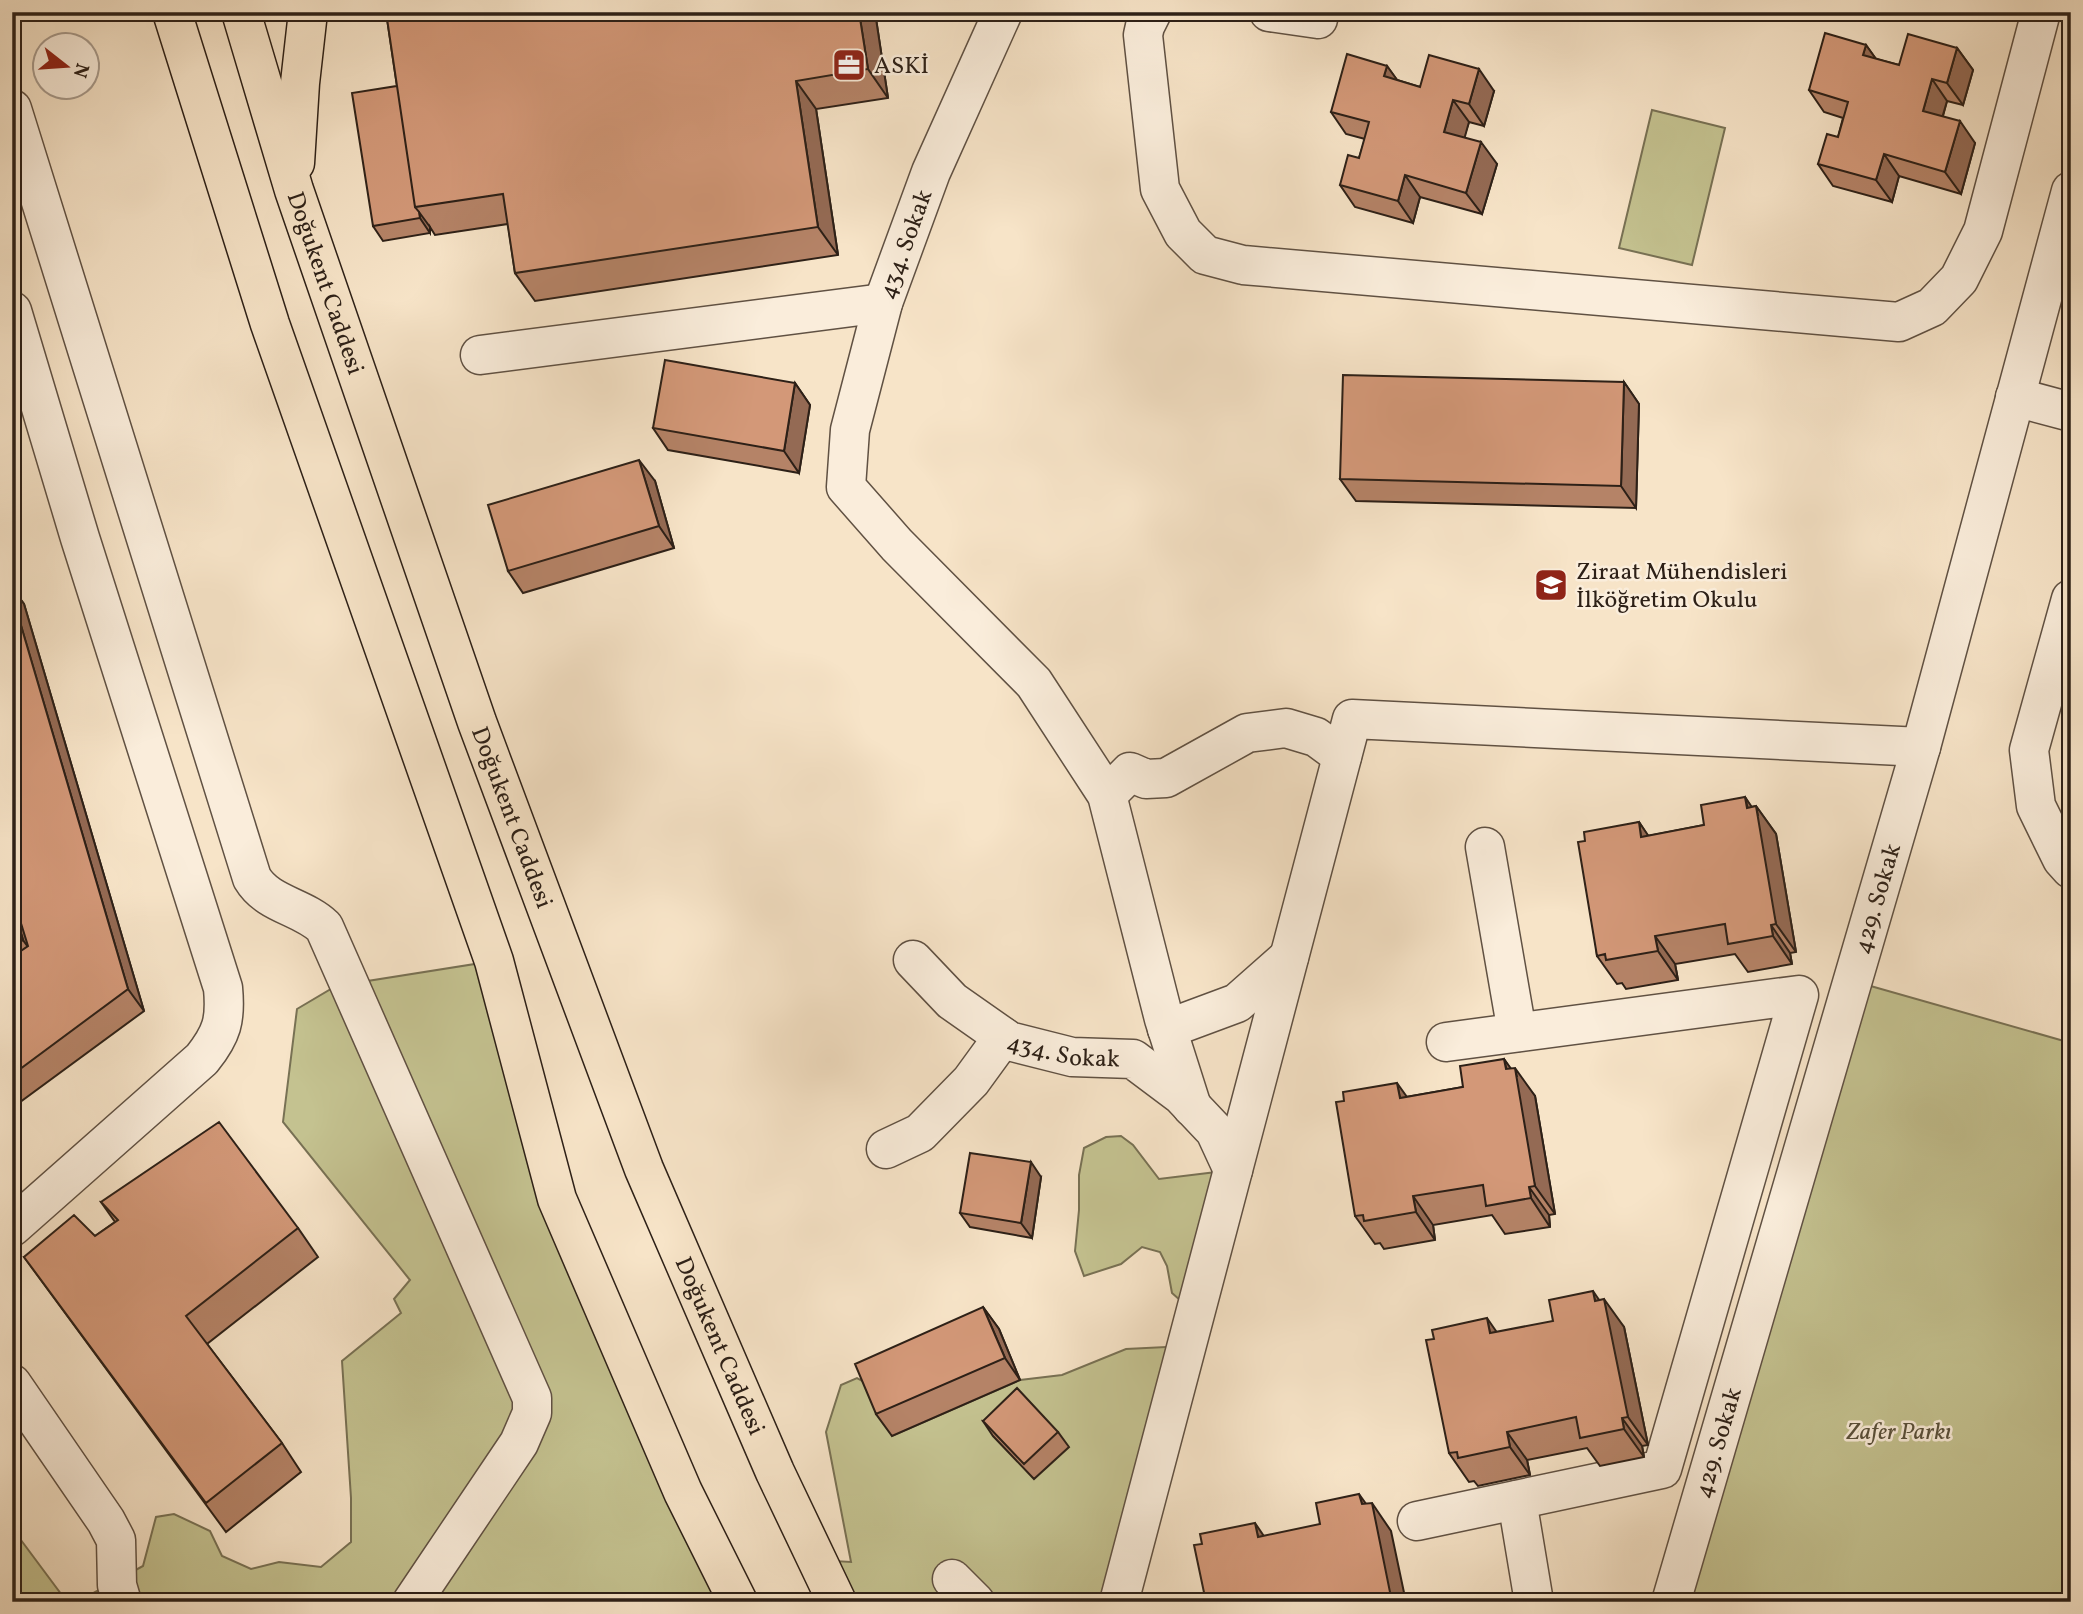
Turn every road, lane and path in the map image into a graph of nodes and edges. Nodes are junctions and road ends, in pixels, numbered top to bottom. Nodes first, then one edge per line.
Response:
1 (172, 12) edge
2 (241, 12) edge
3 (308, 12) edge
4 (1003, 12) edge
5 (1152, 12) edge
6 (1269, 12) edge
7 (2041, 12) edge
8 (1318, 19) dead end
9 (12, 109) edge
10 (294, 190) junction
11 (2071, 191) edge
12 (883, 303) junction
13 (12, 311) edge
14 (480, 355) dead end
15 (2015, 397) junction
16 (2071, 412) edge
17 (2071, 599) edge
18 (1920, 747) junction
19 (1342, 756) junction
20 (1107, 795) junction
21 (1485, 847) dead end
22 (2071, 869) edge
23 (1289, 957) junction
24 (913, 960) dead end
25 (1167, 1030) junction
26 (1517, 1032) junction
27 (1003, 1037) junction
28 (1446, 1042) dead end
29 (1192, 1107) junction
30 (886, 1149) dead end
31 (1233, 1170) junction
32 (12, 1227) edge
33 (1728, 1240) junction
34 (1773, 1254) junction
35 (12, 1384) edge
36 (1517, 1500) junction
37 (1417, 1521) dead end
38 (122, 1602) edge
39 (412, 1602) edge
40 (738, 1602) edge
41 (837, 1602) edge
42 (1119, 1602) edge
43 (1534, 1602) edge
44 (1671, 1602) edge

1 - 40 main road
2 - 10 main road, Doğukent Caddesi
3 - 10 main road
4 - 12 street, 434. Sokak
5 - 7 street
6 - 8 street
9 - 39 street
10 - 41 main road, Doğukent Caddesi
11 - 15 street, 429. Sokak
12 - 14 street
12 - 20 street, 434. Sokak
13 - 32 street
15 - 16 street
15 - 18 street, 429. Sokak
17 - 22 street
18 - 19 street
18 - 34 street, 429. Sokak
19 - 20 street
19 - 23 street
20 - 25 street
21 - 26 street
23 - 25 street
23 - 31 street
24 - 27 street, 434. Sokak
25 - 29 street
26 - 28 street
26 - 33 street
27 - 29 street, 434. Sokak
27 - 30 street
29 - 31 street, 434. Sokak
31 - 42 street
33 - 34 street
33 - 36 street
34 - 44 street, 429. Sokak
35 - 38 street
36 - 37 street
36 - 43 street

